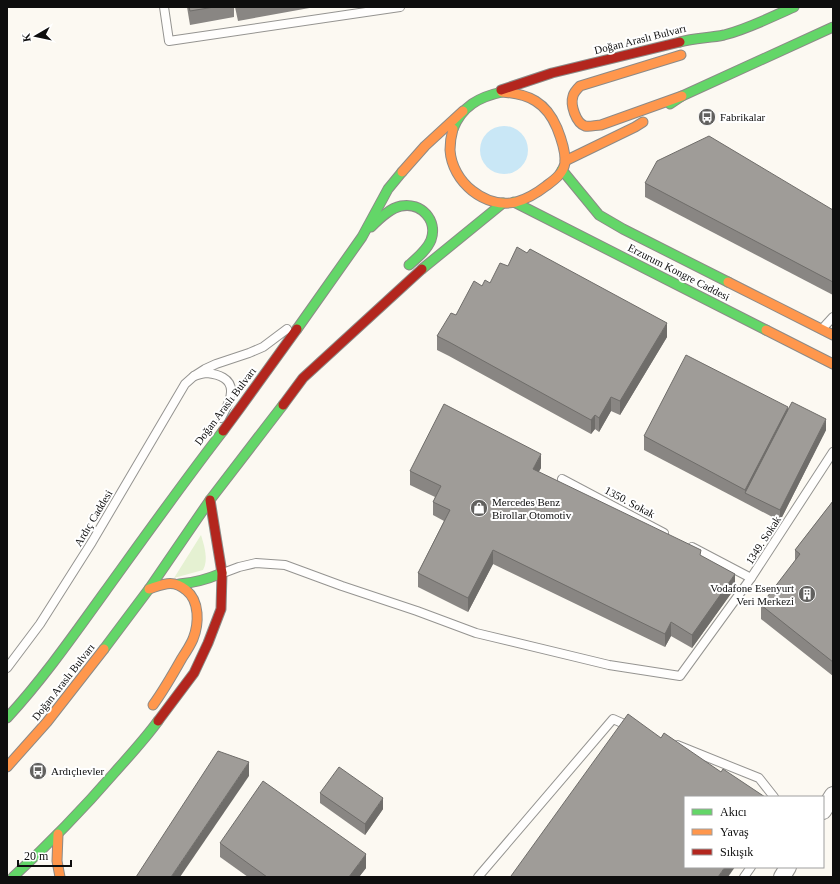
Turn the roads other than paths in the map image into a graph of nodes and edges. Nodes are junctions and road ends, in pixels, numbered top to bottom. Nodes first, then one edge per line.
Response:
1 (164, 7) edge
2 (400, 7) edge
3 (794, 7) edge
4 (833, 27) edge
5 (724, 35) junction
6 (701, 48) dead end
7 (689, 52) dead end
8 (491, 94) junction
9 (682, 96) junction
10 (463, 111) junction
11 (564, 165) junction
12 (514, 202) junction
13 (503, 203) junction
14 (362, 237) junction
15 (403, 270) dead end
16 (308, 313) junction
17 (833, 317) edge
18 (822, 330) junction
19 (833, 336) edge
20 (327, 344) dead end
21 (833, 364) edge
22 (194, 376) junction
23 (303, 378) junction
24 (833, 452) edge
25 (193, 469) junction
26 (562, 479) dead end
27 (210, 500) junction
28 (674, 538) edge
29 (688, 545) edge
30 (222, 573) junction
31 (751, 578) junction
32 (179, 584) junction
33 (149, 588) junction
34 (7, 668) edge
35 (148, 712) dead end
36 (7, 718) edge
37 (635, 728) edge
38 (672, 743) edge
39 (7, 767) edge
40 (833, 795) edge
41 (773, 796) edge
42 (824, 810) edge
43 (54, 825) dead end
44 (58, 834) junction
45 (34, 858) junction
46 (750, 868) edge
47 (787, 868) edge
48 (34, 869) dead end
49 (13, 877) edge
50 (60, 877) edge
51 (478, 877) edge
52 (744, 877) edge
53 (782, 877) edge

1 - 2 lane
3 - 5 main road, Doğan Araslı Bulvarı
4 - 9 main road
5 - 6 main road
5 - 8 main road, Doğan Araslı Bulvarı
7 - 9 main road
8 - 10 main road
8 - 11 main road
9 - 11 main road
10 - 13 main road
10 - 14 main road, Doğan Araslı Bulvarı
11 - 12 main road
11 - 18 main road, Erzurum Kongre Caddesi
12 - 13 main road
12 - 21 main road, Erzurum Kongre Caddesi
13 - 23 main road, Doğan Araslı Bulvarı
14 - 15 main road
14 - 16 main road, Doğan Araslı Bulvarı
16 - 22 lane, Ardıç Caddesi
16 - 25 main road, Doğan Araslı Bulvarı
17 - 18 lane
18 - 19 main road, Erzurum Kongre Caddesi
20 - 23 main road
22 - 25 lane
22 - 34 lane, Ardıç Caddesi
23 - 27 main road, Doğan Araslı Bulvarı
24 - 31 lane, 1349. Sokak
25 - 36 main road, Doğan Araslı Bulvarı
26 - 28 lane, 1350. Sokak
27 - 30 main road
27 - 33 main road, Doğan Araslı Bulvarı
29 - 31 lane
30 - 31 lane, 1349. Sokak
30 - 32 main road
30 - 44 main road
32 - 33 main road
32 - 35 main road
33 - 39 main road, Doğan Araslı Bulvarı
37 - 51 lane
38 - 41 lane
40 - 42 street
43 - 45 main road
44 - 45 main road
44 - 50 main road
45 - 48 main road
45 - 49 main road
46 - 52 lane
47 - 53 street

